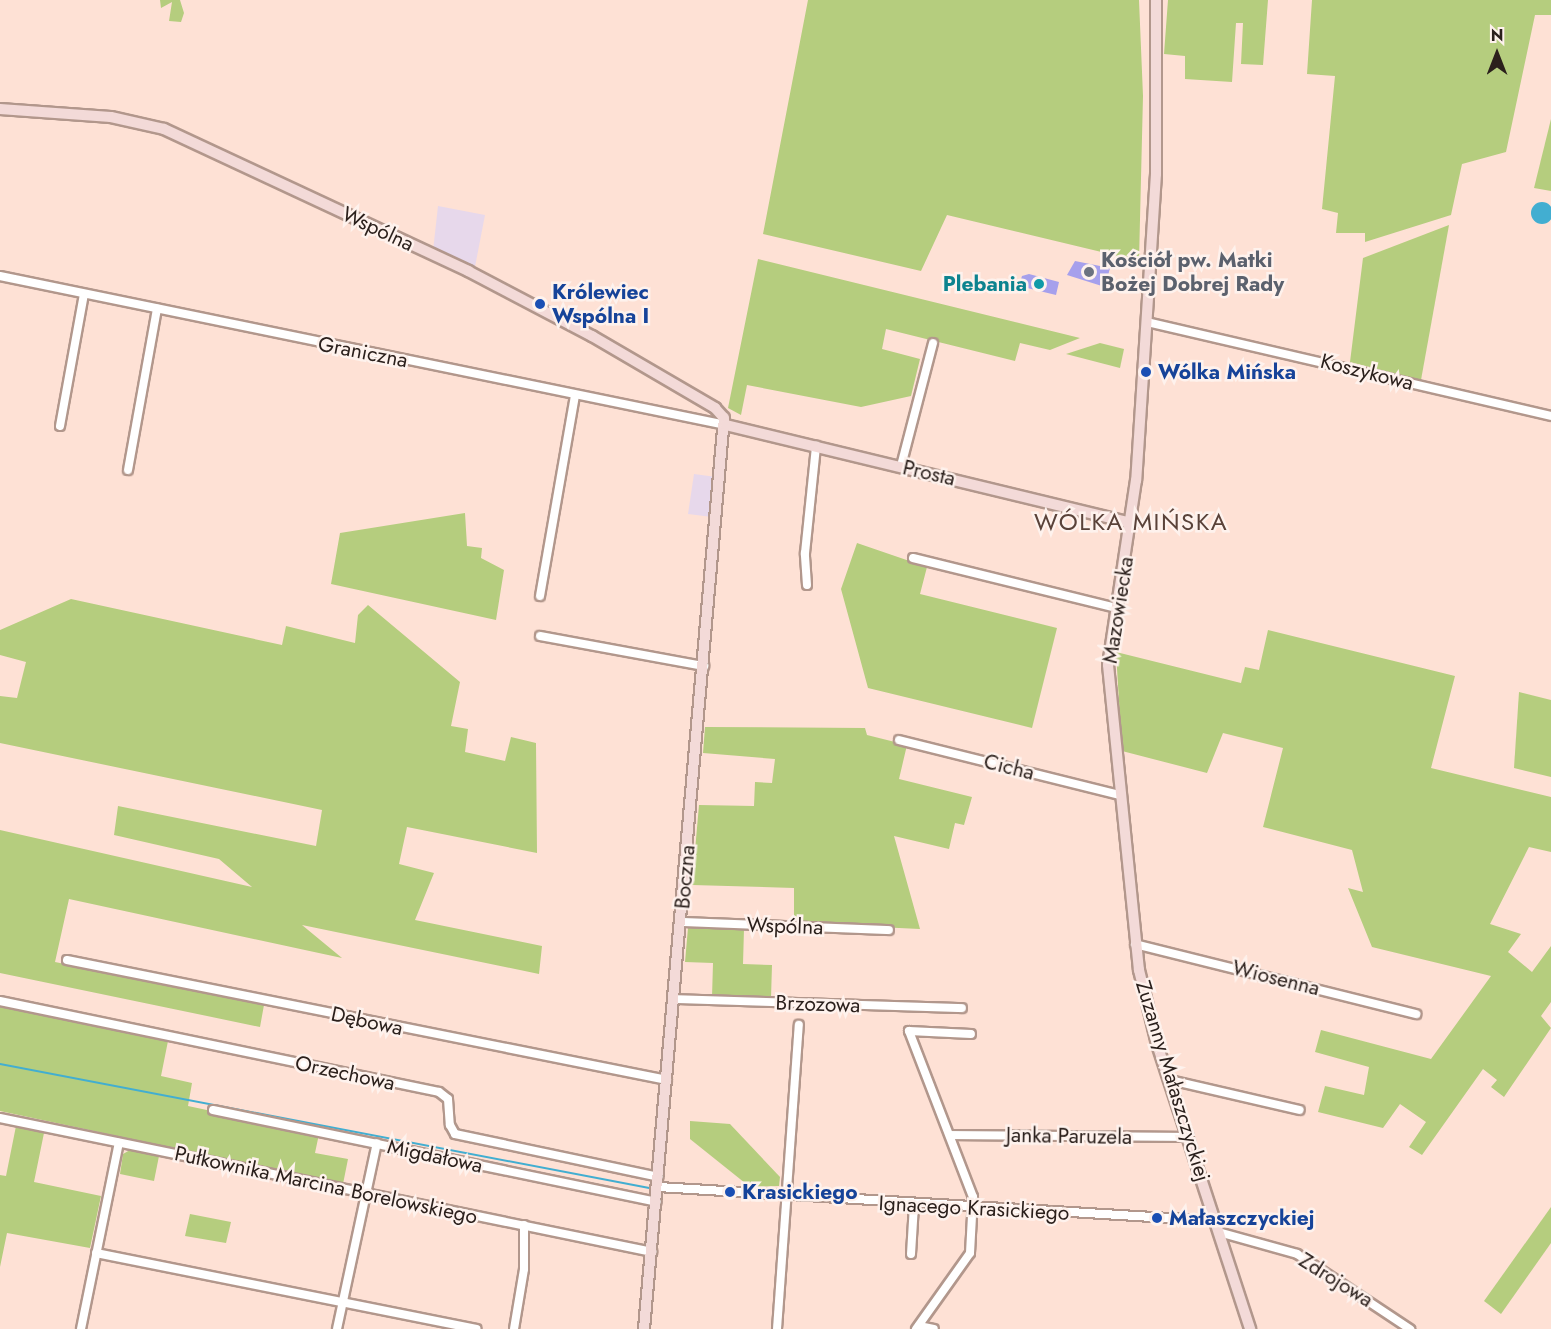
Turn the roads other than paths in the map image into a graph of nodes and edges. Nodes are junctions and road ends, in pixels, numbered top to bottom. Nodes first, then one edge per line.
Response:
1 (1156, 0) edge
2 (0, 109) edge
3 (0, 276) edge
4 (84, 294) junction
5 (157, 309) junction
6 (1147, 322) junction
7 (933, 343) dead end
8 (575, 395) junction
9 (1551, 416) edge
10 (726, 425) junction
11 (60, 426) dead end
12 (816, 446) junction
13 (901, 466) junction
14 (128, 470) dead end
15 (1132, 523) junction
16 (913, 558) dead end
17 (807, 585) dead end
18 (540, 596) dead end
19 (1116, 608) junction
20 (540, 636) dead end
21 (704, 666) junction
22 (899, 740) dead end
23 (1119, 795) junction
24 (681, 922) junction
25 (889, 930) dead end
26 (1135, 944) junction
27 (67, 960) dead end
28 (1139, 970) joint
29 (674, 999) junction
30 (0, 1001) edge
31 (962, 1008) dead end
32 (1416, 1014) dead end
33 (799, 1025) dead end
34 (971, 1034) dead end
35 (667, 1080) junction
36 (1170, 1080) junction
37 (213, 1110) dead end
38 (1300, 1110) dead end
39 (0, 1118) edge
40 (950, 1134) junction
41 (1188, 1137) junction
42 (119, 1143) junction
43 (376, 1143) junction
44 (658, 1182) junction
45 (365, 1193) junction
46 (784, 1195) junction
47 (657, 1202) junction
48 (914, 1205) junction
49 (971, 1208) junction
50 (1218, 1221) junction
51 (524, 1225) junction
52 (1222, 1233) junction
53 (652, 1252) junction
54 (96, 1253) junction
55 (911, 1254) dead end
56 (344, 1303) junction
57 (917, 1327) edge
58 (81, 1329) edge
59 (337, 1329) edge
60 (476, 1329) edge
61 (514, 1329) edge
62 (644, 1329) edge
63 (777, 1329) edge
64 (934, 1329) edge
65 (1250, 1329) edge
66 (1410, 1329) edge

1 - 6 street, Mazowiecka
2 - 10 street, Wspólna
3 - 4 street, Graniczna
4 - 5 street, Graniczna
4 - 11 street
5 - 8 street, Graniczna
5 - 14 street
6 - 9 street, Koszykowa
6 - 15 street, Mazowiecka
7 - 13 street
8 - 10 street, Graniczna
8 - 18 street
10 - 12 street, Prosta
10 - 21 street, Boczna
12 - 13 street, Prosta
12 - 17 street
13 - 15 street, Prosta
15 - 19 street, Mazowiecka
16 - 19 street
19 - 23 street, Mazowiecka
20 - 21 street
21 - 24 street, Boczna
22 - 23 street, Cicha
23 - 26 street, Mazowiecka
24 - 25 street, Wspólna
24 - 29 street, Boczna
26 - 28 street, Mazowiecka
26 - 32 street, Wiosenna
27 - 35 street, Dębowa
28 - 36 street, Zuzanny Małaszczyckiej
29 - 31 street, Brzozowa
29 - 35 street, Boczna
30 - 44 street, Orzechowa
33 - 46 street
34 - 40 street
35 - 44 street, Boczna
36 - 38 street
36 - 41 street, Zuzanny Małaszczyckiej
37 - 43 street, Migdałowa
39 - 42 street, Pułkownika Marcina Borelowskiego
40 - 41 street, Janka Paruzela
40 - 49 street
41 - 50 street, Zuzanny Małaszczyckiej
42 - 45 street, Pułkownika Marcina Borelowskiego
42 - 54 street
43 - 45 street
43 - 47 street, Migdałowa
44 - 46 street, Ignacego Krasickiego
44 - 47 street, Boczna
45 - 51 street, Pułkownika Marcina Borelowskiego
45 - 56 street
46 - 48 street, Ignacego Krasickiego
46 - 63 street
47 - 53 street, Boczna
48 - 49 street, Ignacego Krasickiego
48 - 55 street
49 - 50 street, Ignacego Krasickiego
49 - 57 street
50 - 52 street, Zuzanny Małaszczyckiej
51 - 53 street, Pułkownika Marcina Borelowskiego
51 - 61 street
52 - 65 street, Zuzanny Małaszczyckiej
52 - 66 street, Zdrojowa
53 - 62 street, Boczna
54 - 56 street
54 - 58 street
56 - 59 street
56 - 60 street
57 - 64 street

